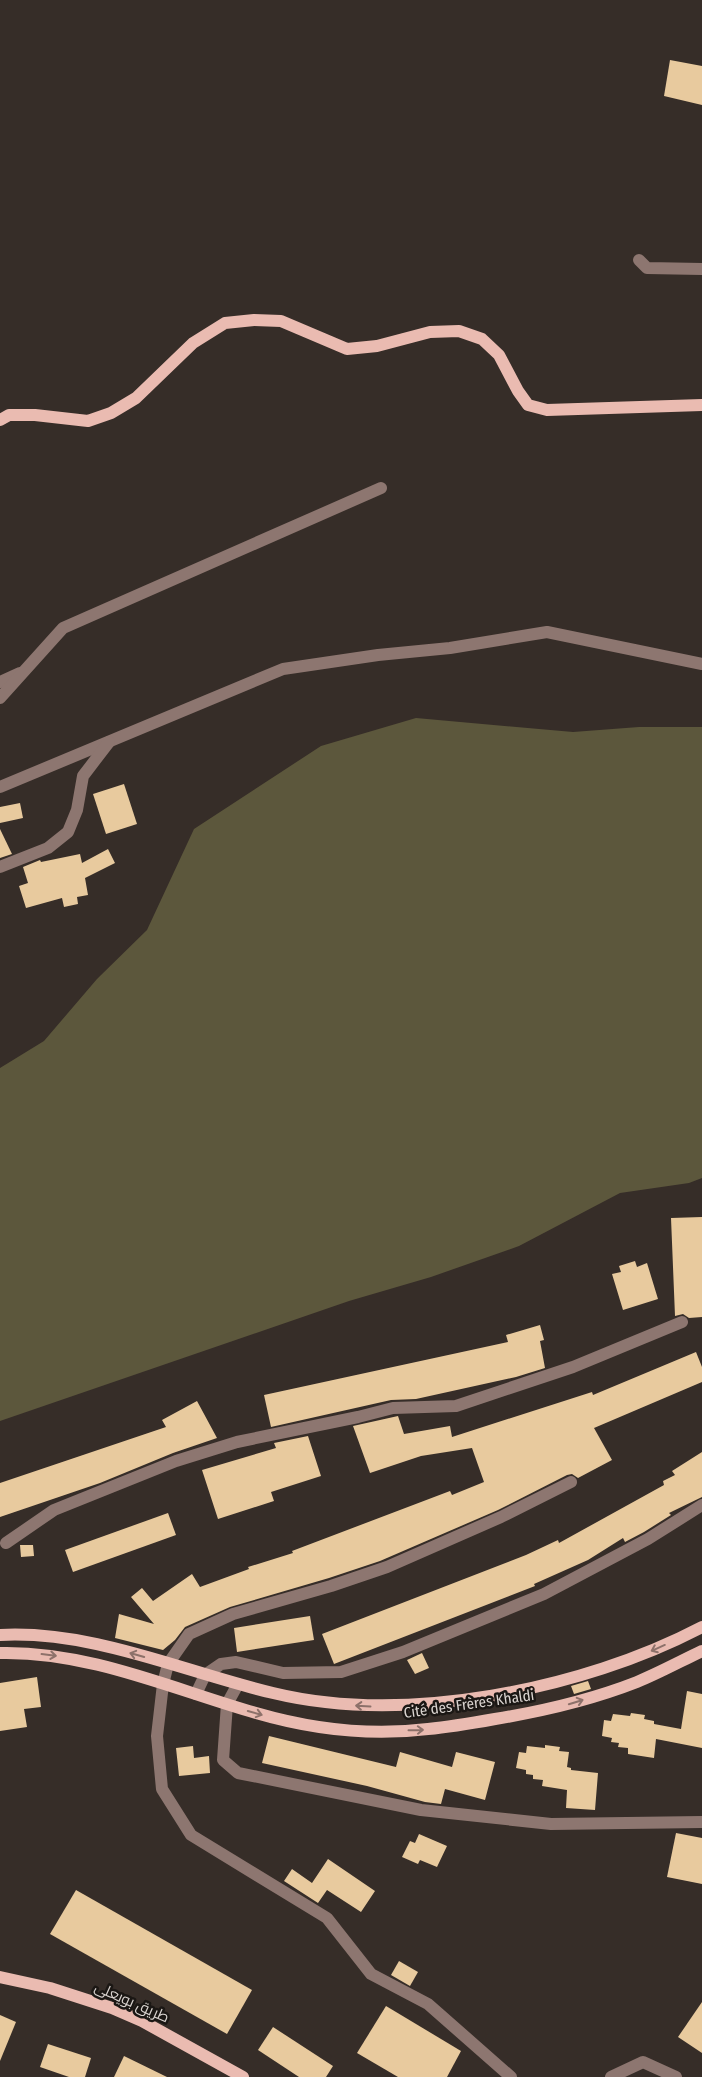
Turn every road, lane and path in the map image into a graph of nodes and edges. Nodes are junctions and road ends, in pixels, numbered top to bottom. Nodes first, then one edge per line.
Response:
1 (639, 260) dead end
2 (702, 269) edge
3 (702, 405) edge
4 (0, 420) edge
5 (381, 488) dead end
6 (702, 664) edge
7 (25, 670) junction
8 (0, 682) edge
9 (0, 698) edge
10 (110, 740) junction
11 (0, 787) edge
12 (0, 867) edge
13 (682, 1322) dead end
14 (571, 1482) dead end
15 (702, 1505) edge
16 (2, 1541) edge
17 (702, 1627) edge
18 (0, 1635) edge
19 (702, 1651) edge
20 (0, 1652) edge
21 (168, 1664) junction
22 (205, 1675) junction
23 (163, 1684) junction
24 (238, 1684) junction
25 (196, 1694) junction
26 (227, 1704) junction
27 (702, 1822) edge
28 (0, 1977) edge
29 (243, 2077) edge
30 (511, 2077) edge
31 (611, 2077) edge
32 (676, 2077) edge

1 - 2 street
3 - 4 main road
5 - 7 street
6 - 10 street
7 - 8 street
7 - 9 street
10 - 11 street
10 - 12 street
13 - 16 street
14 - 21 street
15 - 22 street
17 -> 24 main road, Cité des Frères Khaldi
21 -> 18 main road, Cité des Frères Khaldi
26 -> 19 main road, Cité des Frères Khaldi
20 -> 23 main road, Cité des Frères Khaldi
21 - 22 main road, Cité des Frères Khaldi
21 - 23 street
22 - 24 main road, Cité des Frères Khaldi
22 - 25 street
23 - 25 main road, Cité des Frères Khaldi
23 - 30 street
24 - 26 street
25 - 26 main road, Cité des Frères Khaldi
26 - 27 street
28 - 29 main road, طريق بويعلى
31 - 32 street

